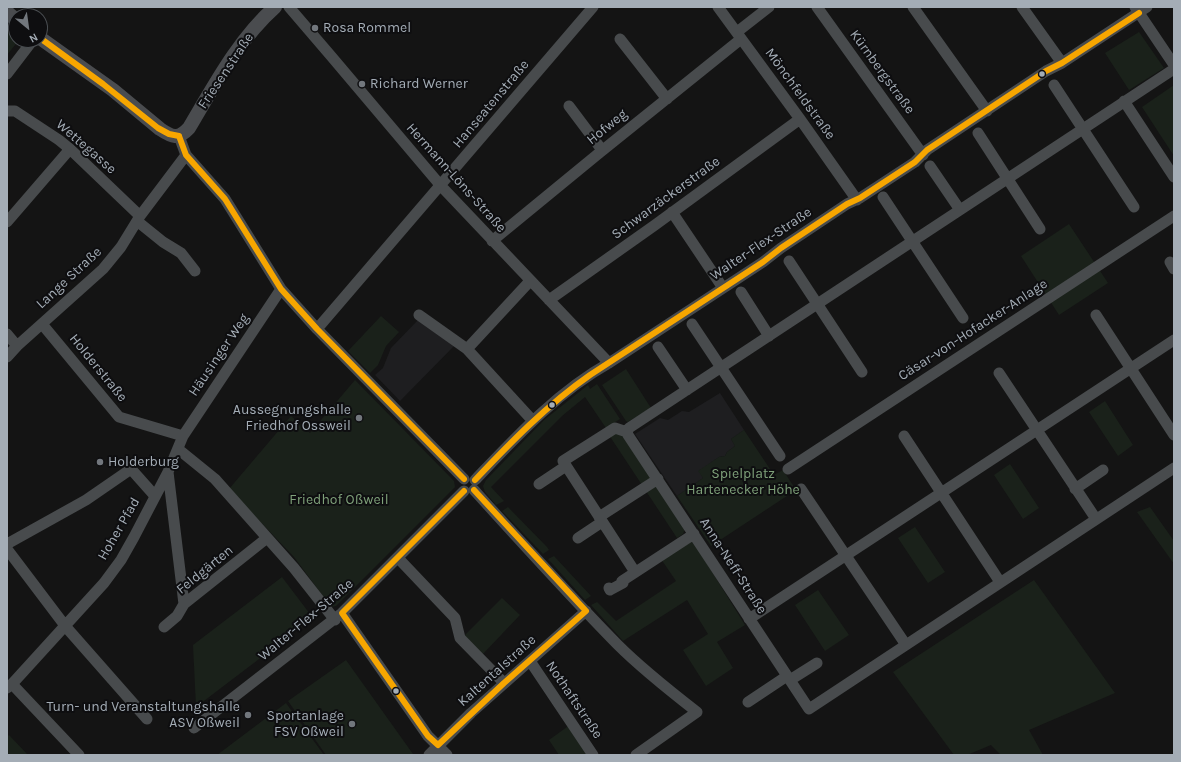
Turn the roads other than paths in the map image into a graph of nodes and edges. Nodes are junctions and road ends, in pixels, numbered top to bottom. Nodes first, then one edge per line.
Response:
1 (275, 7) edge
2 (289, 7) edge
3 (593, 7) edge
4 (718, 7) edge
5 (769, 7) edge
6 (816, 7) edge
7 (913, 7) edge
8 (1022, 7) edge
9 (1140, 9) edge
10 (739, 35) junction
11 (620, 39) dead end
12 (48, 44) edge
13 (26, 48) edge
14 (1062, 63) junction
15 (1174, 65) edge
16 (9, 69) edge
17 (1174, 69) edge
18 (1054, 85) dead end
19 (666, 99) junction
20 (1124, 101) junction
21 (570, 106) dead end
22 (7, 111) edge
23 (987, 111) junction
24 (800, 119) junction
25 (1082, 129) junction
26 (978, 133) dead end
27 (179, 136) junction
28 (70, 149) junction
29 (602, 150) junction
30 (186, 155) junction
31 (922, 155) junction
32 (930, 166) dead end
33 (1174, 177) edge
34 (1007, 179) junction
35 (441, 186) junction
36 (882, 197) dead end
37 (857, 200) junction
38 (1134, 207) dead end
39 (960, 210) junction
40 (672, 212) junction
41 (1174, 216) edge
42 (139, 219) junction
43 (7, 222) edge
44 (1040, 229) dead end
45 (492, 241) junction
46 (912, 242) junction
47 (789, 261) dead end
48 (195, 271) dead end
49 (530, 281) junction
50 (723, 288) junction
51 (281, 289) junction
52 (741, 292) dead end
53 (548, 300) junction
54 (817, 304) junction
55 (419, 315) dead end
56 (1096, 315) dead end
57 (963, 318) dead end
58 (42, 324) junction
59 (692, 324) dead end
60 (317, 330) junction
61 (7, 334) edge
62 (769, 336) junction
63 (1174, 340) edge
64 (17, 346) junction
65 (658, 346) dead end
66 (467, 349) junction
67 (7, 357) edge
68 (609, 363) junction
69 (721, 368) junction
70 (1131, 368) junction
71 (862, 372) dead end
72 (999, 373) dead end
73 (687, 390) junction
74 (533, 421) junction
75 (1037, 430) junction
76 (627, 432) junction
77 (1174, 435) edge
78 (183, 436) junction
79 (904, 436) dead end
80 (178, 449) junction
81 (780, 456) dead end
82 (566, 466) junction
83 (1174, 468) edge
84 (788, 469) dead end
85 (1103, 470) dead end
86 (168, 472) junction
87 (658, 479) junction
88 (539, 484) dead end
89 (469, 485) junction
90 (802, 488) dead end
91 (1075, 489) junction
92 (941, 493) junction
93 (155, 496) junction
94 (1096, 519) junction
95 (601, 520) junction
96 (694, 534) junction
97 (267, 538) junction
98 (578, 538) dead end
99 (7, 544) edge
100 (7, 549) edge
101 (846, 555) junction
102 (398, 558) junction
103 (634, 572) junction
104 (1000, 582) junction
105 (609, 588) dead end
106 (184, 604) junction
107 (586, 611) junction
108 (339, 616) junction
109 (749, 619) junction
110 (66, 627) junction
111 (164, 627) dead end
112 (906, 645) junction
113 (530, 661) junction
114 (817, 663) dead end
115 (789, 678) junction
116 (504, 683) junction
117 (9, 686) edge
118 (748, 702) dead end
119 (147, 719) dead end
120 (194, 728) dead end
121 (438, 745) junction
122 (79, 755) edge
123 (429, 755) edge
124 (447, 755) edge
125 (593, 755) edge
126 (636, 755) edge

1 - 27 main road, Friesenstraße
2 - 35 street, Hermann-Löns-Straße
3 - 35 street, Hanseatenstraße
4 - 10 street, Mönchfeldstraße
5 - 10 street, Hofweg
6 - 31 street, Kürnbergstraße
7 - 23 street
8 - 14 street
9 - 14 street, Walter-Flex-Straße
9 - 15 street
10 - 19 street, Hofweg
10 - 24 street, Mönchfeldstraße
11 - 19 street
12 - 27 main road
13 - 16 street
14 - 23 street, Walter-Flex-Straße
17 - 20 street
18 - 25 street
19 - 29 street, Hofweg
20 - 25 street
20 - 33 street
21 - 29 street
22 - 28 street, Wettegasse
23 - 31 street, Walter-Flex-Straße
24 - 37 street, Mönchfeldstraße
24 - 40 street, Schwarzäckerstraße
25 - 34 street
25 - 38 street
26 - 34 street
27 - 30 street
28 - 42 street, Wettegasse
28 - 43 street
29 - 45 street, Hofweg
30 - 42 street, Lange Straße
30 - 51 street
31 - 37 street, Walter-Flex-Straße
32 - 39 street
34 - 39 street
34 - 44 street
35 - 45 street, Hermann-Löns-Straße
35 - 60 street, Hanseatenstraße
36 - 46 street
37 - 50 street, Walter-Flex-Straße
39 - 46 street
40 - 50 street
40 - 53 street, Schwarzäckerstraße
41 - 84 street, Cäsar-von-Hofacker-Anlage
42 - 48 street, Wettegasse
42 - 58 street, Lange Straße
45 - 49 street, Hermann-Löns-Straße
46 - 54 street
46 - 57 street
47 - 54 street
49 - 53 street, Hermann-Löns-Straße
49 - 66 street
50 - 68 street, Walter-Flex-Straße
51 - 60 street
51 - 78 street, Häusinger Weg
52 - 62 street
53 - 68 street, Hermann-Löns-Straße
54 - 62 street
54 - 71 street
55 - 66 street
56 - 70 street
58 - 64 street, Lange Straße
58 - 78 street, Holderstraße
59 - 69 street
60 - 89 street
61 - 64 street
62 - 69 street
63 - 70 street
64 - 67 street, Lange Straße
65 - 73 street
66 - 74 street
68 - 74 street, Walter-Flex-Straße
69 - 73 street
69 - 81 street
70 - 75 street
70 - 77 street
72 - 75 street
73 - 76 street
74 - 89 street, Walter-Flex-Straße
75 - 91 street
75 - 92 street
76 - 82 street
76 - 87 street, Anna-Neff-Straße
78 - 80 street, Hoher Pfad
79 - 92 street
80 - 86 street, Hoher Pfad
80 - 97 street
82 - 88 street
82 - 95 street
83 - 94 street
85 - 91 street
86 - 93 street, Hoher Pfad
86 - 106 street
87 - 95 street
87 - 96 street, Anna-Neff-Straße
89 - 102 street, Walter-Flex-Straße
89 - 107 street
90 - 101 street
91 - 94 street
92 - 101 street
92 - 104 street
93 - 99 street
93 - 110 street, Hoher Pfad
94 - 104 street
95 - 98 street
95 - 103 street
96 - 103 street
96 - 109 street, Anna-Neff-Straße
97 - 106 street, Feldgärten
97 - 108 street
100 - 110 street
101 - 109 street
101 - 112 street
102 - 108 street, Walter-Flex-Straße
102 - 116 street
103 - 105 street
104 - 112 street
106 - 111 street, Feldgärten
107 - 113 street, Kaltentalstraße
107 - 126 street
108 - 120 street, Walter-Flex-Straße
108 - 121 street
109 - 115 street, Anna-Neff-Straße
110 - 117 street, Hoher Pfad
110 - 119 street
112 - 115 street, Anna-Neff-Straße
113 - 116 street, Kaltentalstraße
113 - 125 street, Nothaftstraße
114 - 115 street
115 - 118 street
116 - 121 street, Kaltentalstraße
117 - 122 street, Hoher Pfad
121 - 123 street, Kaltentalstraße
121 - 124 street

